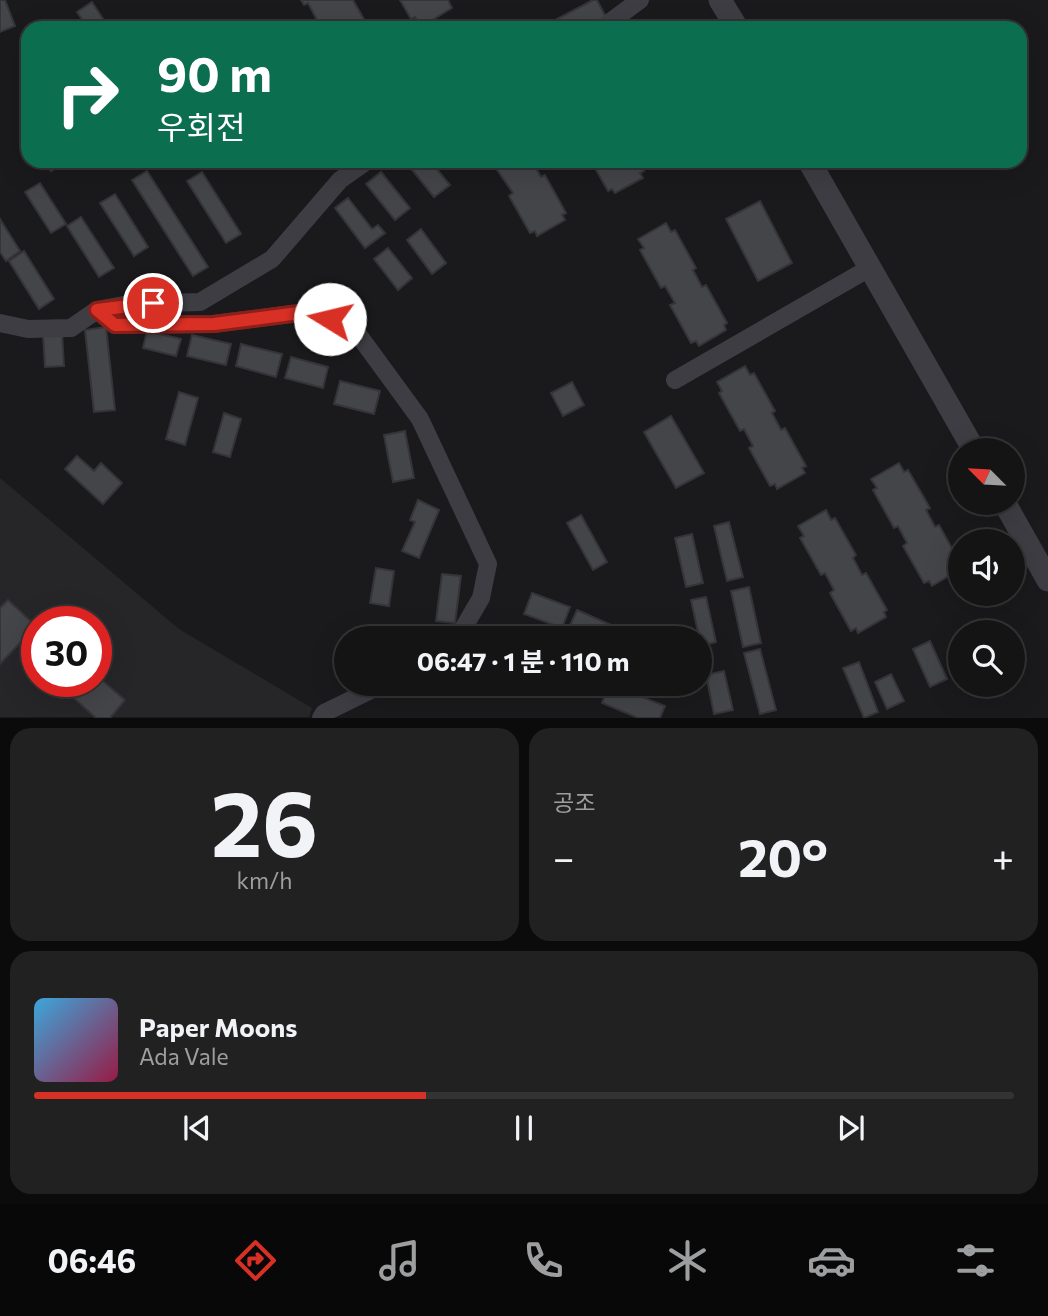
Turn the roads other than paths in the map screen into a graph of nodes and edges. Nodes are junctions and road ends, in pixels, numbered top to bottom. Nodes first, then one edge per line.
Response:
1 (640, 0) edge
2 (720, 0) edge
3 (612, 21) edge
4 (733, 21) edge
5 (357, 168) edge
6 (813, 168) edge
7 (868, 270) junction
8 (97, 310) junction
9 (0, 323) edge
10 (675, 380) dead end
11 (967, 438) edge
12 (1011, 515) edge
13 (1048, 580) edge
14 (465, 626) edge
15 (359, 696) edge
16 (321, 718) edge

1 - 3 street
2 - 4 street
5 - 8 street
6 - 7 street
7 - 10 street
7 - 11 street
8 - 9 street
8 - 14 street
12 - 13 street
15 - 16 street

